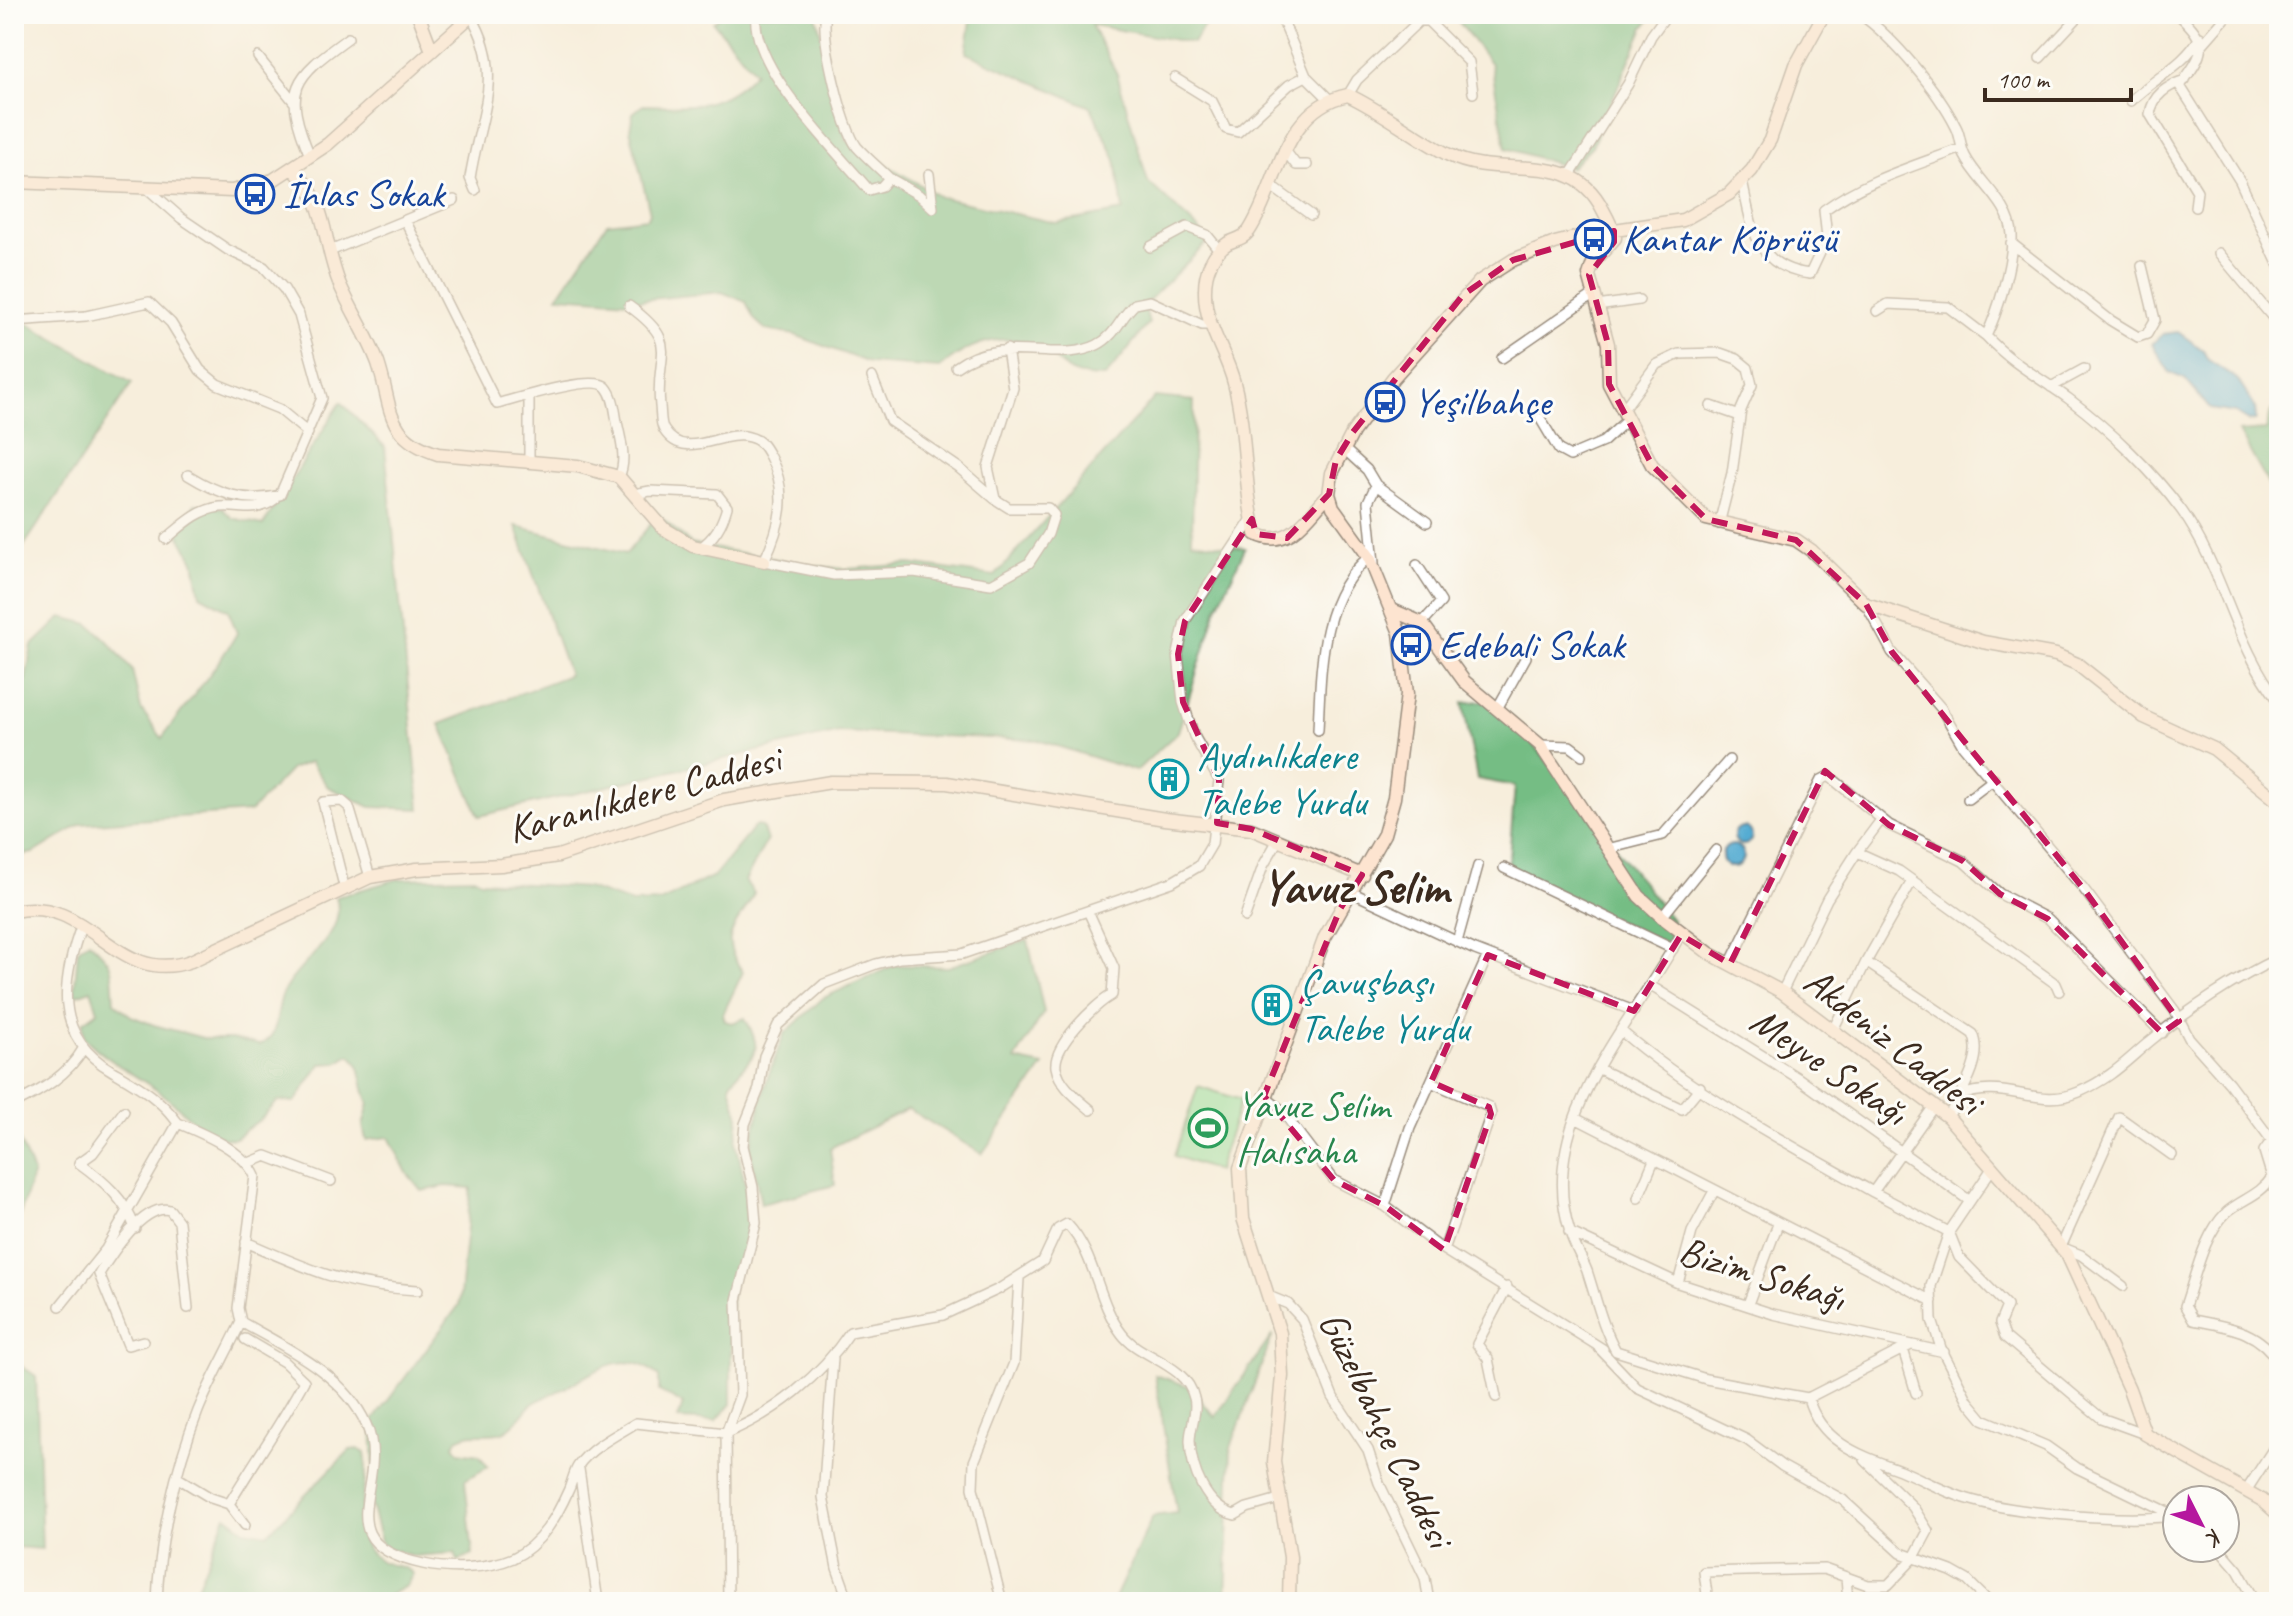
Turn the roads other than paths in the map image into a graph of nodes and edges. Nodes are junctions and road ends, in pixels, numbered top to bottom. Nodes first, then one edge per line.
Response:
1 (418, 14) edge
2 (756, 14) edge
3 (826, 14) edge
4 (1280, 14) edge
5 (1667, 14) edge
6 (1824, 14) edge
7 (1860, 14) edge
8 (2081, 14) edge
9 (2178, 14) edge
10 (2229, 14) edge
11 (472, 15) edge
12 (348, 38) dead end
13 (2201, 41) junction
14 (432, 51) junction
15 (258, 57) dead end
16 (2040, 58) dead end
17 (1306, 76) junction
18 (1175, 78) dead end
19 (2185, 80) junction
20 (1473, 93) dead end
21 (1348, 95) junction
22 (1329, 99) junction
23 (2131, 101) dead end
24 (295, 103) junction
25 (1962, 148) junction
26 (1284, 149) junction
27 (310, 156) junction
28 (1307, 165) dead end
29 (292, 168) junction
30 (929, 174) dead end
31 (1570, 175) junction
32 (889, 178) junction
33 (1742, 181) junction
34 (14, 182) edge
35 (1270, 185) junction
36 (148, 189) junction
37 (475, 190) dead end
38 (454, 200) dead end
39 (2195, 207) dead end
40 (1311, 215) dead end
41 (405, 220) junction
42 (1614, 231) junction
43 (2011, 243) junction
44 (1150, 247) dead end
45 (330, 251) junction
46 (1220, 251) junction
47 (2219, 253) dead end
48 (2142, 266) dead end
49 (2279, 266) edge
50 (1595, 300) junction
51 (1639, 300) dead end
52 (629, 306) dead end
53 (1877, 311) dead end
54 (14, 321) edge
55 (1209, 325) junction
56 (2279, 325) edge
57 (1986, 336) junction
58 (1007, 349) junction
59 (1502, 358) dead end
60 (956, 367) dead end
61 (2084, 369) dead end
62 (872, 377) dead end
63 (2051, 387) junction
64 (529, 396) junction
65 (1711, 406) dead end
66 (1624, 416) junction
67 (1740, 416) junction
68 (1540, 418) dead end
69 (308, 433) junction
70 (1343, 448) junction
71 (529, 462) junction
72 (188, 475) dead end
73 (619, 477) junction
74 (1376, 485) junction
75 (634, 494) junction
76 (1329, 494) junction
77 (280, 495) junction
78 (995, 499) junction
79 (1252, 519) junction
80 (1427, 522) dead end
81 (1719, 524) junction
82 (166, 539) dead end
83 (700, 548) junction
84 (764, 561) junction
85 (1372, 562) junction
86 (1417, 565) dead end
87 (1866, 604) junction
88 (1392, 610) junction
89 (1422, 623) junction
90 (1526, 657) dead end
91 (2279, 701) edge
92 (1498, 707) junction
93 (1318, 730) dead end
94 (1540, 745) junction
95 (1582, 755) dead end
96 (1729, 760) dead end
97 (1994, 779) junction
98 (1968, 799) dead end
99 (2279, 802) edge
100 (1881, 820) junction
101 (1217, 823) junction
102 (1278, 840) junction
103 (1607, 849) junction
104 (1716, 850) dead end
105 (1857, 852) junction
106 (1478, 866) dead end
107 (1504, 868) dead end
108 (1362, 875) junction
109 (370, 877) junction
110 (1912, 881) junction
111 (344, 886) junction
112 (1351, 892) junction
113 (14, 911) edge
114 (1088, 911) junction
115 (1245, 917) dead end
116 (1662, 917) junction
117 (82, 924) junction
118 (1681, 934) junction
119 (1457, 942) junction
120 (1673, 949) junction
121 (1488, 955) junction
122 (2279, 958) edge
123 (1866, 962) junction
124 (1730, 964) junction
125 (1651, 986) junction
126 (2059, 991) dead end
127 (1782, 992) junction
128 (1634, 1011) junction
129 (2179, 1021) junction
130 (1833, 1030) junction
131 (1621, 1031) junction
132 (2162, 1033) junction
133 (83, 1049) junction
134 (1599, 1069) junction
135 (1431, 1082) junction
136 (1700, 1087) junction
137 (1264, 1096) junction
138 (1959, 1096) junction
139 (14, 1104) edge
140 (1934, 1106) junction
141 (1091, 1110) dead end
142 (124, 1111) dead end
143 (1948, 1117) junction
144 (1575, 1118) junction
145 (178, 1123) junction
146 (2272, 1140) junction
147 (2279, 1150) edge
148 (1901, 1151) junction
149 (2172, 1155) dead end
150 (1654, 1160) junction
151 (249, 1163) junction
152 (1993, 1167) junction
153 (331, 1181) dead end
154 (1714, 1191) junction
155 (1873, 1192) junction
156 (1638, 1198) dead end
157 (1970, 1201) junction
158 (1385, 1206) junction
159 (128, 1207) junction
160 (1778, 1224) junction
161 (135, 1228) junction
162 (1569, 1232) junction
163 (1949, 1232) junction
164 (246, 1242) junction
165 (2061, 1247) junction
166 (1444, 1250) junction
167 (1019, 1279) junction
168 (1678, 1283) junction
169 (2123, 1286) dead end
170 (1507, 1287) junction
171 (418, 1290) dead end
172 (1271, 1297) junction
173 (1932, 1301) junction
174 (1748, 1304) junction
175 (60, 1306) dead end
176 (188, 1308) dead end
177 (241, 1322) junction
178 (245, 1339) dead end
179 (143, 1341) dead end
180 (1599, 1348) junction
181 (1906, 1348) junction
182 (1616, 1351) junction
183 (1944, 1352) junction
184 (833, 1358) junction
185 (2279, 1363) edge
186 (1916, 1393) dead end
187 (1496, 1397) dead end
188 (1808, 1398) junction
189 (726, 1433) junction
190 (2145, 1434) junction
191 (2279, 1440) edge
192 (1861, 1457) junction
193 (578, 1466) junction
194 (178, 1478) junction
195 (2246, 1491) junction
196 (1279, 1499) junction
197 (229, 1504) junction
198 (2161, 1509) edge
199 (2279, 1515) edge
200 (2161, 1518) edge
201 (245, 1525) dead end
202 (1913, 1559) junction
203 (2233, 1564) edge
204 (1846, 1577) junction
205 (157, 1602) edge
206 (598, 1602) edge
207 (728, 1602) edge
208 (849, 1602) edge
209 (1002, 1602) edge
210 (1289, 1602) edge
211 (1429, 1602) edge
212 (1708, 1602) edge
213 (1848, 1602) edge
214 (1989, 1602) edge
215 (2256, 1602) edge

1 - 14 street
2 - 32 street
3 - 32 street
4 - 17 street
5 - 31 street
6 - 33 street
7 - 25 street
8 - 16 street
9 - 13 street
10 - 13 street
11 - 14 street
11 - 37 street
12 - 24 street
13 - 19 street
13 - 23 street
14 - 27 street
15 - 24 street
17 - 18 street
17 - 22 street
19 - 39 street
19 - 49 street
20 - 21 street
21 - 22 street
21 - 31 street
22 - 26 street
24 - 27 street
25 - 33 street
25 - 43 street
26 - 28 street
26 - 35 street
27 - 29 street
29 - 36 street
29 - 45 street
30 - 32 street
31 - 42 street
33 - 42 street
34 - 36 street
35 - 40 street
35 - 46 street
36 - 69 street
38 - 41 street
41 - 45 street
41 - 64 street
42 - 50 street
42 - 70 street
43 - 48 street
43 - 57 street
44 - 46 street
45 - 71 street
46 - 55 street
47 - 56 street
50 - 51 street
50 - 59 street
50 - 66 street
52 - 84 street
53 - 57 street
54 - 69 street
55 - 58 street
55 - 79 street
57 - 63 street
58 - 60 street
58 - 78 street
61 - 63 street
62 - 78 street
63 - 91 street
64 - 71 street
64 - 73 street
65 - 67 street
66 - 67 street
66 - 68 street
66 - 81 street
67 - 81 street
69 - 77 street
70 - 74 street
70 - 76 street
71 - 73 street
72 - 77 street
73 - 75 street
74 - 80 street
74 - 85 street
75 - 83 street
75 - 83 street
76 - 79 street
76 - 85 street
77 - 82 street
78 - 84 street
79 - 101 street
81 - 87 street
83 - 84 street
85 - 88 street
85 - 93 street
86 - 89 street
87 - 97 street
87 - 99 street
88 - 89 street
88 - 108 street
89 - 92 street, Akdeniz Caddesi
90 - 92 street
92 - 94 street, Akdeniz Caddesi
94 - 95 street
94 - 103 street, Akdeniz Caddesi
96 - 103 street
97 - 98 street
97 - 129 street
100 - 105 street
100 - 124 street
100 - 132 street
101 - 102 street, Karanlıkdere Caddesi
101 - 109 street, Karanlıkdere Caddesi
101 - 114 street
102 - 108 street, Karanlıkdere Caddesi
102 - 115 street
103 - 116 street, Akdeniz Caddesi
104 - 116 street
105 - 110 street
105 - 127 street
106 - 119 street
107 - 120 street
108 - 112 street
109 - 111 street, Karanlıkdere Caddesi
109 - 111 street
110 - 123 street
110 - 126 street
111 - 117 street, Karanlıkdere Caddesi
112 - 119 street
112 - 137 street
113 - 117 street, Karanlıkdere Caddesi
114 - 141 street
114 - 189 street
116 - 118 street, Akdeniz Caddesi
117 - 133 street
118 - 120 street
118 - 124 street, Akdeniz Caddesi
119 - 121 street
120 - 125 street
121 - 128 street
121 - 135 street
122 - 129 street
123 - 130 street
123 - 138 street
124 - 127 street, Akdeniz Caddesi
125 - 128 street
125 - 148 street, Meyve Sokağı
127 - 130 street, Akdeniz Caddesi
128 - 131 street
129 - 132 street
129 - 146 street
130 - 140 street, Akdeniz Caddesi
131 - 134 street
131 - 136 street
132 - 138 street
133 - 139 street
133 - 145 street
134 - 136 street
134 - 144 street
135 - 158 street
135 - 166 street
136 - 155 street
137 - 158 street
137 - 172 street
138 - 143 street
140 - 143 street, Akdeniz Caddesi
140 - 148 street
142 - 159 street
143 - 152 street, Akdeniz Caddesi
144 - 150 street
144 - 162 street
145 - 151 street
145 - 159 street
146 - 147 street
146 - 185 street
148 - 155 street
148 - 157 street, Meyve Sokağı
149 - 165 street
150 - 154 street
150 - 156 street
151 - 153 street
151 - 164 street
152 - 157 street
152 - 165 street, Akdeniz Caddesi
154 - 160 street
154 - 168 street
155 - 163 street
157 - 163 street
158 - 166 street
159 - 161 street
159 - 175 street
160 - 173 street
160 - 174 street
161 - 176 street
161 - 179 street
162 - 168 street, Bizim Sokağı
162 - 182 street
163 - 173 street
163 - 190 street
164 - 171 street
164 - 177 street
165 - 169 street
165 - 190 street, Akdeniz Caddesi
166 - 170 street
167 - 184 street
167 - 196 street
167 - 209 street
168 - 174 street, Bizim Sokağı
170 - 180 street
170 - 187 street
172 - 196 street
172 - 211 street, Güzelbahçe Caddesi
173 - 183 street
174 - 181 street, Bizim Sokağı
177 - 193 street
177 - 194 street
178 - 197 street
180 - 182 street
180 - 202 street
181 - 183 street, Bizim Sokağı
181 - 186 street
181 - 188 street
182 - 188 street
183 - 198 street
184 - 189 street
184 - 208 street
188 - 192 street
189 - 193 street
189 - 207 street
190 - 195 street
191 - 195 street
192 - 200 street
192 - 202 street
193 - 206 street
194 - 197 street
194 - 205 street
195 - 199 street
196 - 210 street
197 - 201 street
202 - 204 street
202 - 214 street
203 - 215 street
204 - 212 street
204 - 213 street

